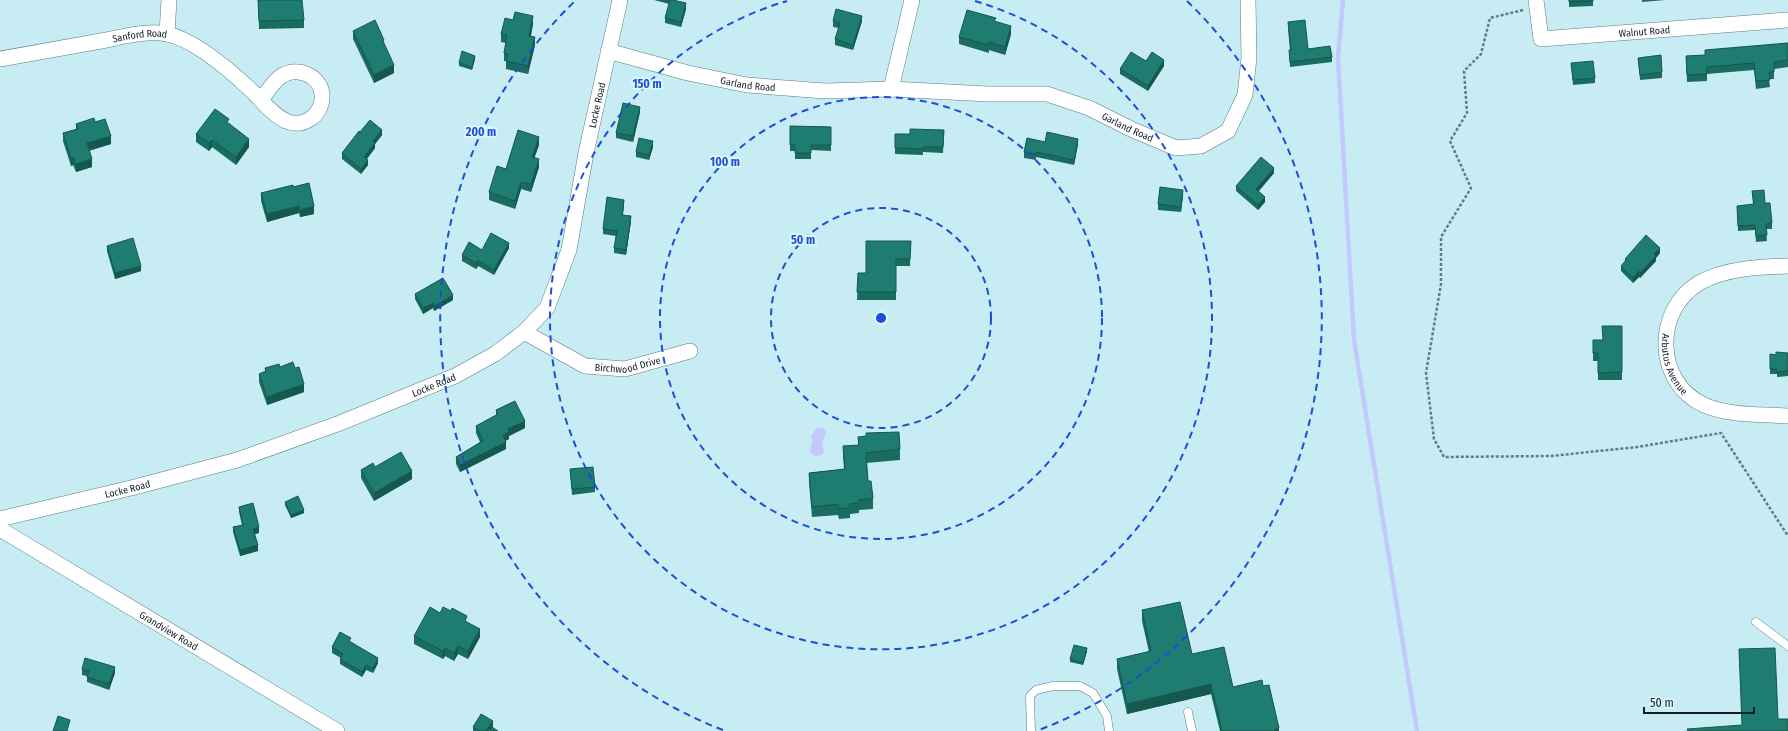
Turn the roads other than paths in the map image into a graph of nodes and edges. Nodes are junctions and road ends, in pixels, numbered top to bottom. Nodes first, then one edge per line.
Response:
1 (170, 0) edge
2 (620, 0) edge
3 (912, 0) edge
4 (1248, 0) edge
5 (1536, 3) edge
6 (1788, 20) edge
7 (167, 34) junction
8 (608, 51) junction
9 (0, 59) edge
10 (891, 89) junction
11 (261, 100) dead end
12 (1788, 266) edge
13 (524, 332) junction
14 (690, 351) dead end
15 (1788, 416) edge
16 (0, 519) edge
17 (0, 529) edge
18 (1756, 622) dead end
19 (1788, 646) edge
20 (1188, 712) dead end
21 (337, 731) edge
22 (1031, 731) edge
23 (1109, 731) edge
24 (1192, 731) edge

1 - 7 street
2 - 8 street, Locke Road
3 - 10 street
4 - 10 street, Garland Road
5 - 6 street, Walnut Road
7 - 9 street, Sanford Road
7 - 11 street, Sanford Road
8 - 10 street, Garland Road
8 - 13 street, Locke Road
12 - 15 street, Arbutus Avenue
13 - 14 street, Birchwood Drive
13 - 16 street, Locke Road
17 - 21 street, Grandview Road
18 - 19 lane
20 - 24 lane
22 - 23 lane

